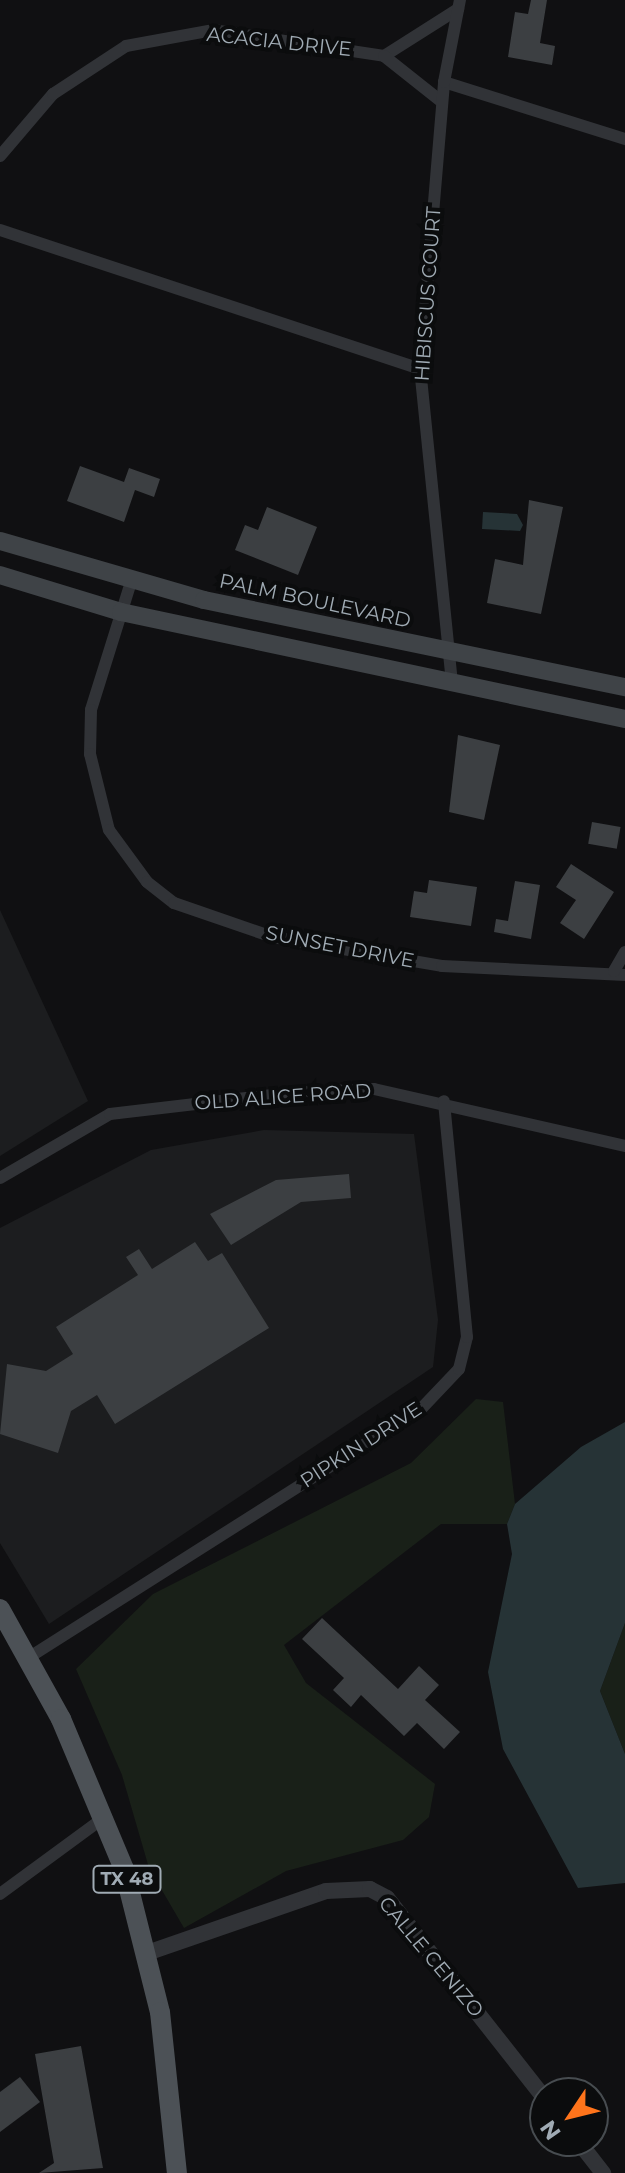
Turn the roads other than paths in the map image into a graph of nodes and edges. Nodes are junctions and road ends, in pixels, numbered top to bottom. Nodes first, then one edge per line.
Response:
1 (459, 5) edge
2 (384, 56) junction
3 (444, 82) junction
4 (442, 102) junction
5 (625, 139) edge
6 (0, 156) edge
7 (0, 230) edge
8 (420, 369) junction
9 (0, 541) edge
10 (0, 575) edge
11 (131, 582) junction
12 (121, 612) junction
13 (451, 653) junction
14 (452, 683) junction
15 (625, 687) edge
16 (625, 719) edge
17 (625, 952) edge
18 (620, 973) edge
19 (444, 1101) junction
20 (625, 1146) edge
21 (0, 1178) edge
22 (0, 1609) edge
23 (28, 1658) junction
24 (105, 1817) junction
25 (0, 1894) edge
26 (147, 1953) junction
27 (529, 2079) edge
28 (590, 2157) edge
29 (177, 2173) edge
30 (603, 2173) edge

1 - 2 street
1 - 3 street, HIBISCUS COURT
2 - 4 street, ACACIA DRIVE
2 - 6 street, ACACIA DRIVE
3 - 4 street, HIBISCUS COURT
3 - 5 street
4 - 8 street, HIBISCUS COURT
7 - 8 street
8 - 13 street, HIBISCUS COURT
9 - 11 main road, PALM BOULEVARD
10 - 12 main road
11 - 12 street, SUNSET DRIVE
11 - 13 main road, PALM BOULEVARD
12 - 14 main road
12 - 18 street, SUNSET DRIVE
13 - 14 street, HIBISCUS COURT
13 - 15 main road, PALM BOULEVARD
14 - 16 main road
17 - 18 street
19 - 20 street, OLD ALICE ROAD
19 - 21 street, OLD ALICE ROAD
19 - 23 street, PIPKIN DRIVE
22 - 23 main road, TX 48
23 - 24 main road, TX 48
24 - 25 street
24 - 26 main road, TX 48
26 - 27 street, CALLE CENIZO
26 - 29 main road, TX 48
28 - 30 street

